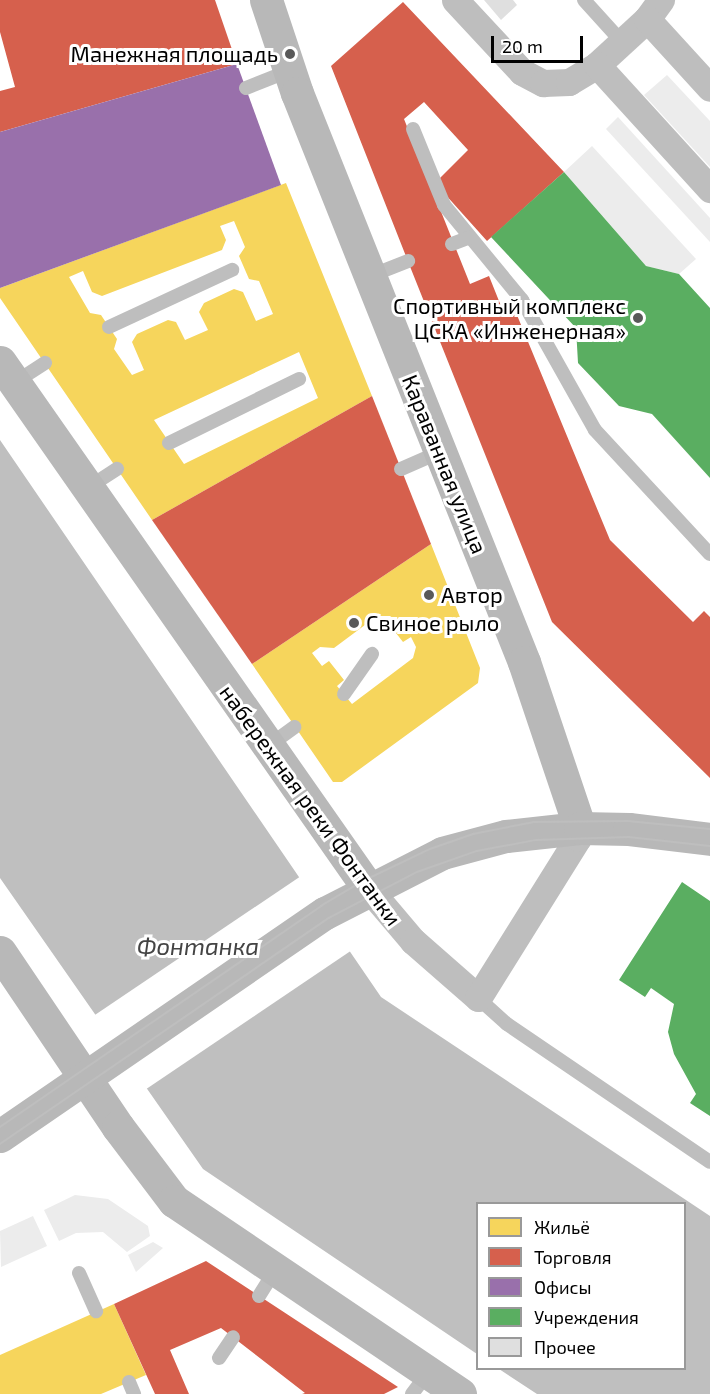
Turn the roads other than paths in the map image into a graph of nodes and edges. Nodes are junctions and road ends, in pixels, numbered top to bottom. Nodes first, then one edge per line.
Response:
1 (266, 0) edge
2 (455, 0) edge
3 (584, 0) edge
4 (654, 9) edge
5 (622, 42) junction
6 (597, 65) junction
7 (289, 71) junction
8 (246, 88) dead end
9 (710, 88) edge
10 (413, 129) dead end
11 (710, 189) edge
12 (470, 237) junction
13 (452, 244) dead end
14 (408, 261) dead end
15 (232, 270) dead end
16 (370, 276) junction
17 (109, 327) dead end
18 (45, 363) dead end
19 (7, 372) edge
20 (299, 379) dead end
21 (169, 442) dead end
22 (440, 452) junction
23 (117, 469) dead end
24 (401, 469) dead end
25 (87, 489) junction
26 (710, 555) edge
27 (372, 654) dead end
28 (344, 694) dead end
29 (295, 727) dead end
30 (267, 747) junction
31 (580, 828) junction
32 (710, 839) edge
33 (368, 888) junction
34 (0, 951) edge
35 (477, 998) junction
36 (85, 1078) junction
37 (0, 1136) edge
38 (710, 1162) edge
39 (79, 1273) dead end
40 (96, 1311) dead end
41 (233, 1337) dead end
42 (219, 1358) dead end
43 (420, 1383) edge
44 (460, 1394) edge

1 - 7 street, Караванная улица
2 - 6 street
3 - 5 lane
4 - 5 street
4 - 9 street
5 - 6 street
6 - 11 street
7 - 8 lane
7 - 16 street, Караванная улица
10 - 12 lane
12 - 13 lane
12 - 26 lane
14 - 16 lane
15 - 17 lane
16 - 22 street, Караванная улица
18 - 19 lane
19 - 25 street, набережная реки Фонтанки
20 - 21 lane
22 - 24 lane
22 - 31 street, Караванная улица
23 - 25 lane
25 - 30 street, набережная реки Фонтанки
27 - 28 lane
29 - 30 lane
30 - 33 street, набережная реки Фонтанки
31 - 32 street
31 - 33 street
31 - 35 street
33 - 35 street, набережная реки Фонтанки
33 - 36 street
34 - 36 street
35 - 38 lane, набережная реки Фонтанки
36 - 37 street
36 - 43 street
39 - 40 lane
41 - 42 lane
43 - 44 street

